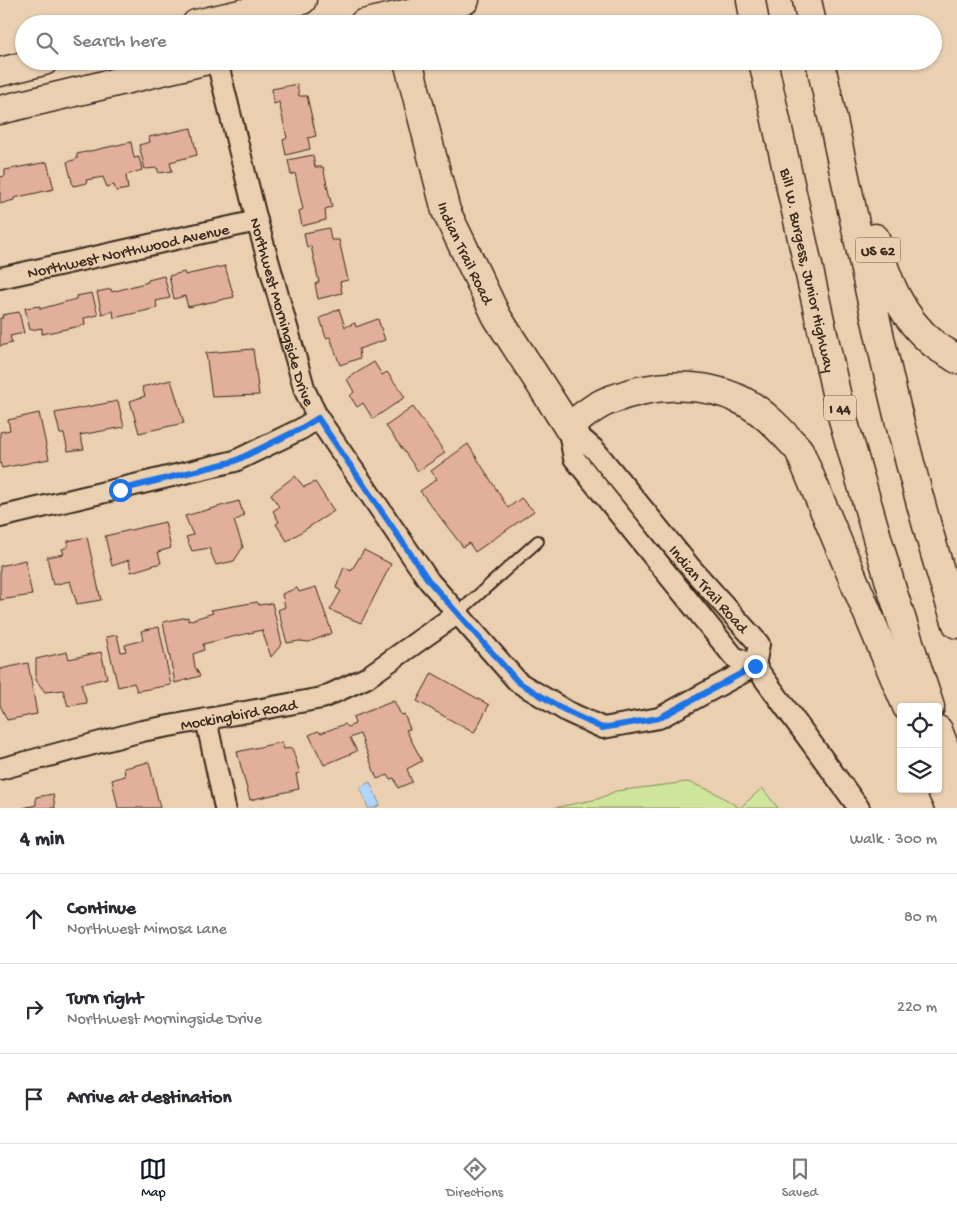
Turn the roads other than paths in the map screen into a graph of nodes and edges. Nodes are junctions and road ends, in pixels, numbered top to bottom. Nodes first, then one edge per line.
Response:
1 (302, 0) edge
2 (312, 0) edge
3 (465, 0) edge
4 (751, 0) edge
5 (807, 0) edge
6 (396, 13) edge
7 (238, 15) edge
8 (303, 15) edge
9 (754, 15) edge
10 (810, 15) edge
11 (15, 68) edge
12 (167, 70) edge
13 (219, 70) edge
14 (410, 70) edge
15 (765, 70) edge
16 (822, 70) edge
17 (0, 72) edge
18 (0, 110) edge
19 (833, 119) junction
20 (257, 221) junction
21 (0, 278) edge
22 (957, 359) edge
23 (318, 418) junction
24 (568, 427) junction
25 (0, 517) edge
26 (538, 541) dead end
27 (458, 614) junction
28 (957, 624) edge
29 (755, 666) junction
30 (905, 703) edge
31 (929, 703) edge
32 (206, 719) junction
33 (942, 741) edge
34 (0, 769) edge
35 (957, 781) edge
36 (942, 791) edge
37 (224, 808) edge
38 (859, 808) edge
39 (950, 808) edge

1 - 7 main road
2 - 8 main road
3 - 6 main road
4 - 9 main road
5 - 10 main road
11 - 17 main road
12 - 18 main road
13 - 20 street, Northwest Morningside Drive
14 - 24 main road, Indian Trail Road
15 - 31 main road, Bill W. Burgess, Junior Highway / I 44
16 - 19 main road
19 - 22 main road, US 62
19 - 28 main road
20 - 21 street, Northwest Northwood Avenue
20 - 23 street, Northwest Morningside Drive
23 - 25 street
23 - 27 street, Northwest Morningside Drive
24 - 29 street, Indian Trail Road
24 - 29 street, Indian Trail Road
24 - 30 main road
26 - 27 lane
27 - 29 street, Northwest Morningside Drive
27 - 32 street, Mockingbird Road
29 - 38 street, Indian Trail Road
32 - 34 street, Mockingbird Road
32 - 37 street
33 - 35 main road
36 - 39 main road

